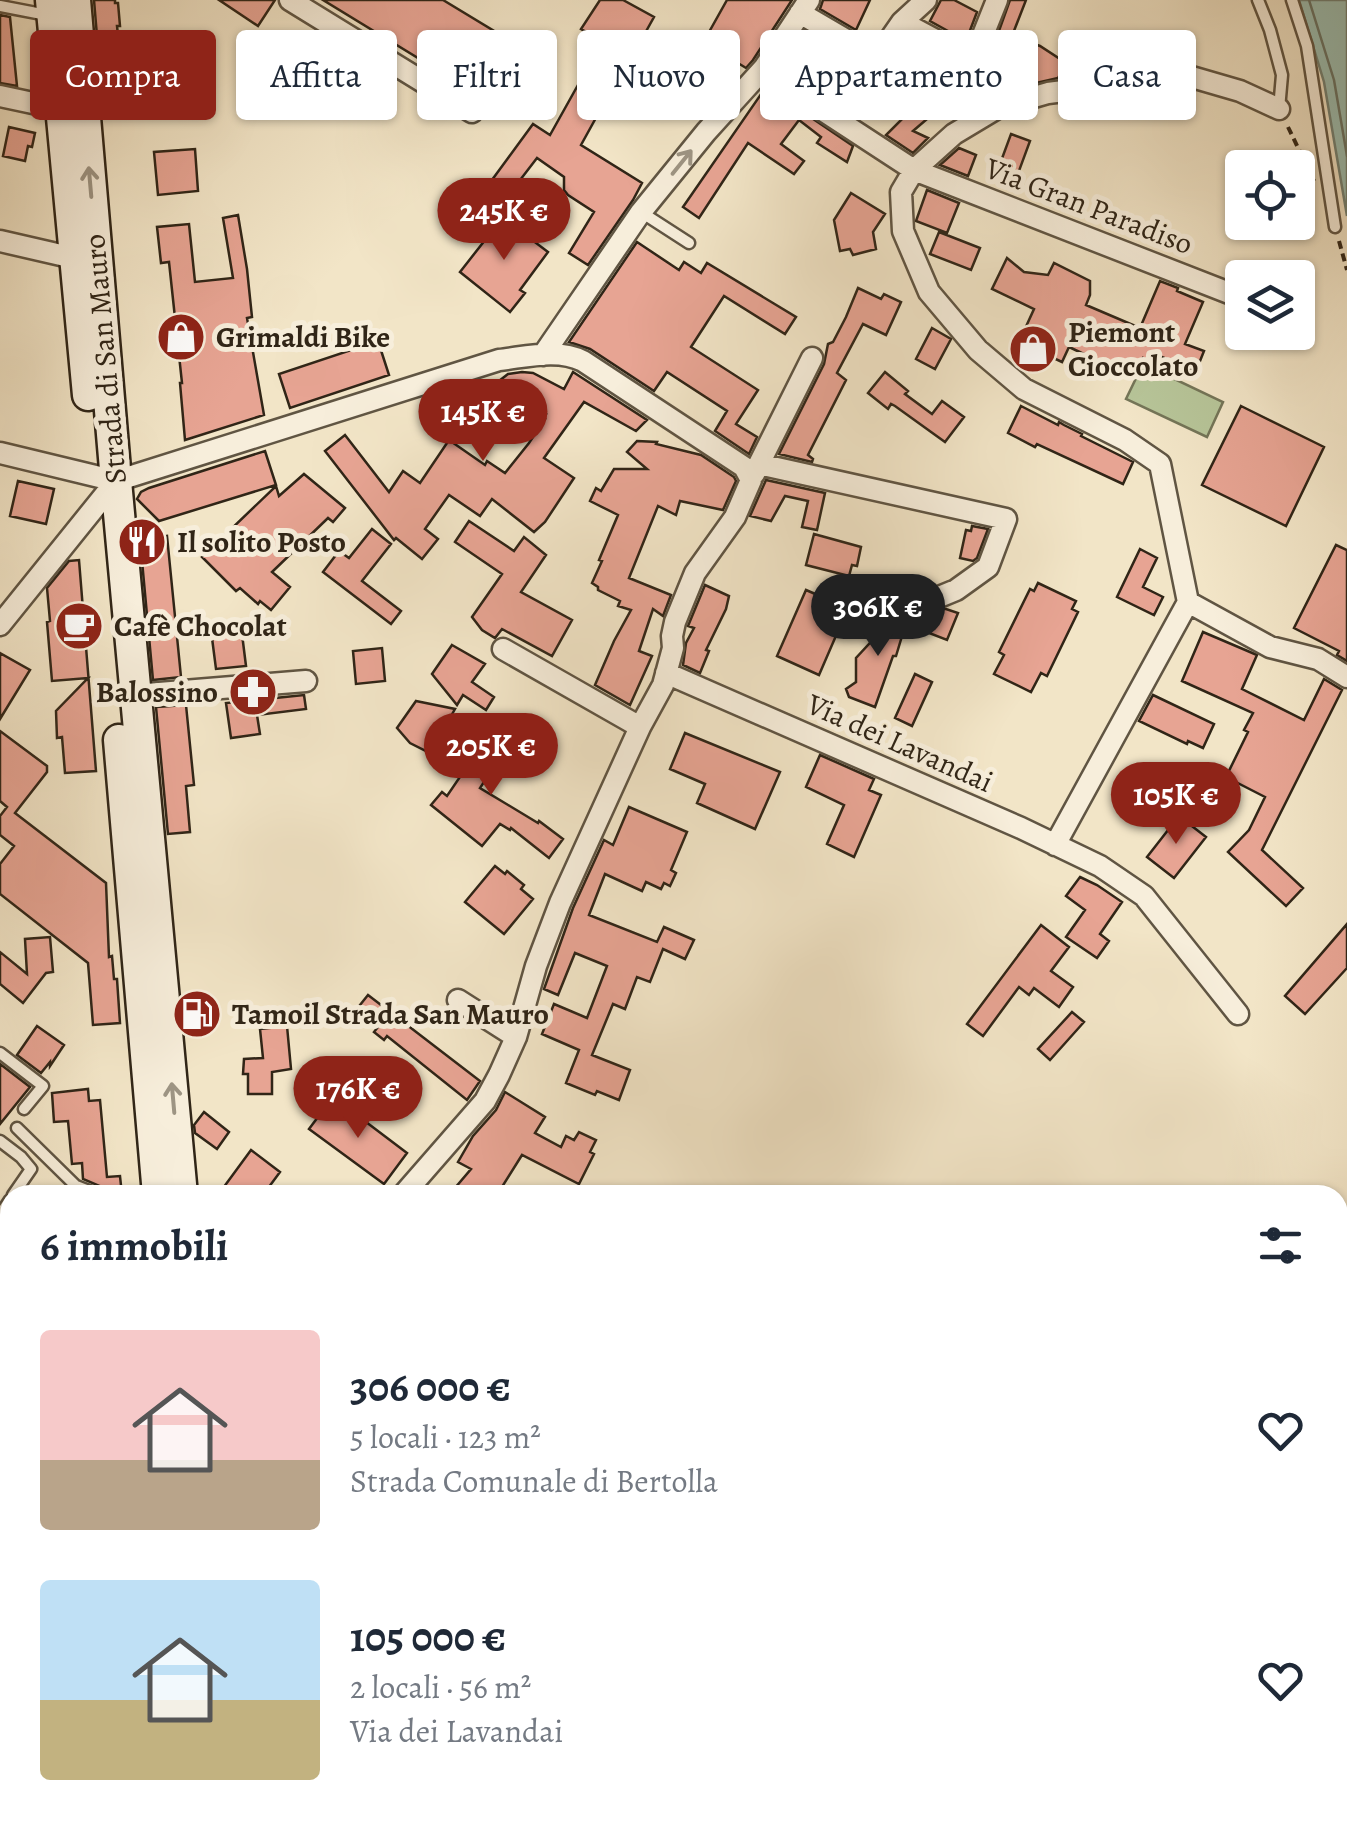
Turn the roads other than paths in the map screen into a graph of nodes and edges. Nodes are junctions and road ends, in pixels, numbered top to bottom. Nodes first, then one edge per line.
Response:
1 (290, 0) edge
2 (926, 0) edge
3 (1258, 0) edge
4 (1292, 0) edge
5 (989, 3) edge
6 (60, 5) edge
7 (0, 6) edge
8 (805, 6) edge
9 (902, 22) junction
10 (60, 30) edge
11 (789, 30) edge
12 (826, 30) edge
13 (897, 30) edge
14 (917, 30) edge
15 (981, 30) edge
16 (760, 72) edge
17 (417, 78) edge
18 (0, 96) edge
19 (1038, 96) edge
20 (30, 102) edge
21 (1279, 108) joint
22 (62, 120) edge
23 (837, 120) edge
24 (977, 120) edge
25 (914, 170) junction
26 (641, 212) junction
27 (1335, 226) dead end
28 (0, 241) edge
29 (690, 243) dead end
30 (74, 258) junction
31 (1225, 291) edge
32 (544, 354) junction
33 (812, 358) dead end
34 (0, 452) edge
35 (755, 472) junction
36 (103, 487) junction
37 (939, 597) dead end
38 (1188, 602) junction
39 (0, 625) edge
40 (502, 649) dead end
41 (666, 673) junction
42 (1347, 677) edge
43 (306, 681) dead end
44 (136, 695) junction
45 (640, 727) junction
46 (1055, 844) junction
47 (458, 1000) dead end
48 (1238, 1014) dead end
49 (516, 1037) junction
50 (0, 1054) edge
51 (24, 1108) dead end
52 (18, 1128) dead end
53 (0, 1141) edge
54 (34, 1144) junction
55 (21, 1157) junction
56 (21, 1185) edge
57 (75, 1185) edge
58 (157, 1185) edge
59 (181, 1185) edge
60 (412, 1185) edge

1 - 17 street
2 - 9 street
3 - 21 lane
4 - 27 lane
5 - 15 street
6 - 7 lane
6 - 10 main road, Strada di San Mauro
36 -> 6 main road, Strada di San Mauro
8 - 11 street
8 - 12 street
9 - 13 street
9 - 14 street
26 -> 16 street
18 - 20 street
19 - 21 street, Via Gran Paradiso
22 - 30 main road, Strada di San Mauro
23 - 25 street, Via Gran Paradiso
24 - 25 street, Via Gran Paradiso
25 - 31 street, Via Gran Paradiso
25 - 38 street
26 - 29 lane
26 - 32 street
28 - 30 street, Strada di San Mauro
30 - 36 main road, Strada di San Mauro
32 - 35 street
32 - 36 street
33 - 35 street
34 - 36 street
35 - 37 street
35 - 41 street
36 - 39 street
36 - 44 main road, Strada di San Mauro
36 - 58 main road, Strada di San Mauro
38 - 42 street
38 - 46 street
40 - 45 street
41 - 45 street
41 - 46 street, Via dei Lavandai
43 - 44 street
59 -> 44 main road, Strada di San Mauro
45 - 49 street
46 - 48 street, Via dei Lavandai
47 - 49 street
49 - 60 street
50 - 51 lane
52 - 54 lane
53 - 55 lane
54 - 55 lane
54 - 57 lane
55 - 56 lane

